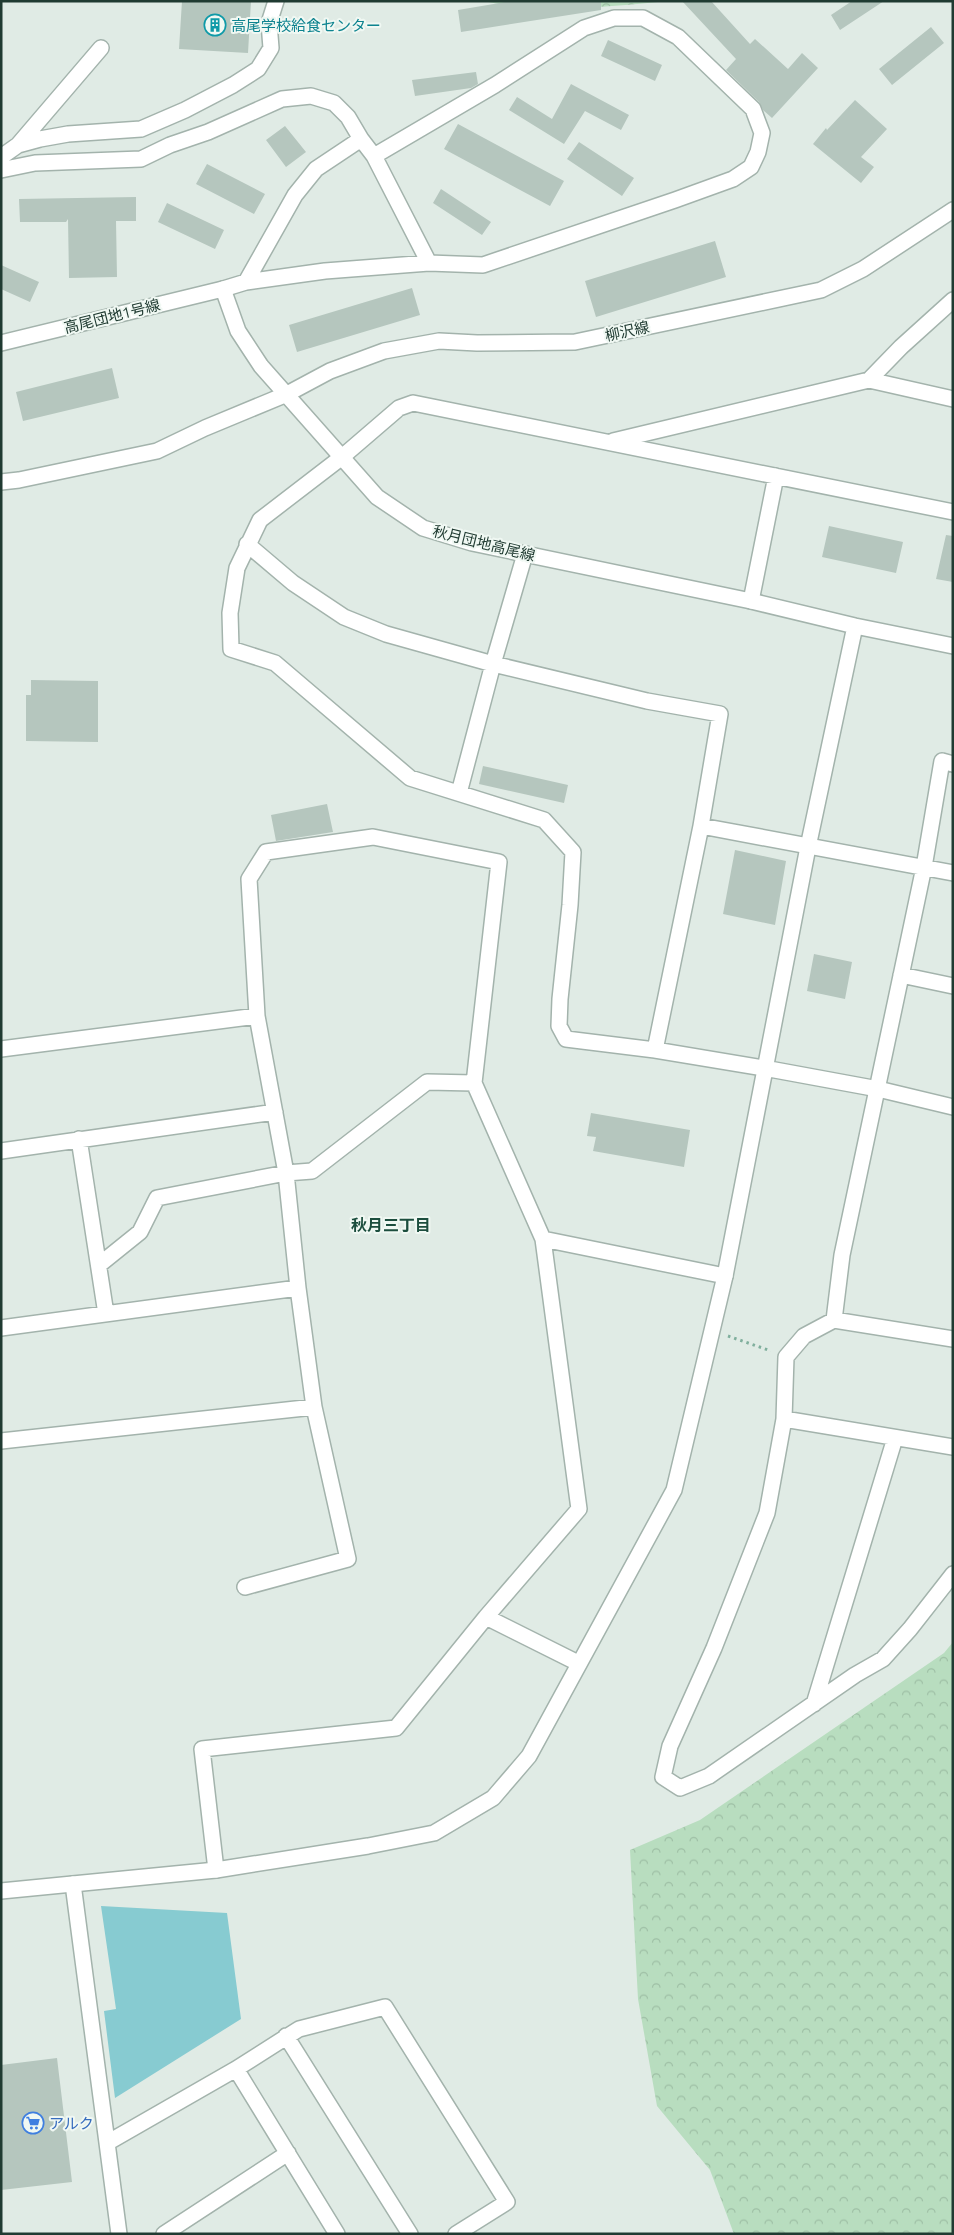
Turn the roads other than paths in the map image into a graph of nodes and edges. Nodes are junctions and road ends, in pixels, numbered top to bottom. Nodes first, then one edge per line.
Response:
1 (276, 1) edge
2 (101, 48) dead end
3 (361, 139) junction
4 (18, 145) junction
5 (374, 156) junction
6 (1, 157) edge
7 (1, 170) edge
8 (953, 210) edge
9 (429, 263) junction
10 (246, 282) junction
11 (223, 289) junction
12 (953, 300) edge
13 (1, 342) edge
14 (870, 380) junction
15 (286, 394) junction
16 (953, 399) edge
17 (607, 443) junction
18 (342, 457) junction
19 (776, 476) junction
20 (1, 482) edge
21 (953, 512) edge
22 (248, 544) junction
23 (525, 554) junction
24 (751, 601) junction
25 (855, 626) junction
26 (953, 646) edge
27 (493, 664) junction
28 (953, 764) edge
29 (459, 793) junction
30 (701, 826) junction
31 (808, 847) junction
32 (924, 867) junction
33 (953, 873) edge
34 (901, 975) junction
35 (953, 986) edge
36 (258, 1016) junction
37 (1, 1049) edge
38 (655, 1050) junction
39 (764, 1068) junction
40 (474, 1083) junction
41 (878, 1089) junction
42 (953, 1107) edge
43 (275, 1112) junction
44 (79, 1140) junction
45 (1, 1151) edge
46 (286, 1173) junction
47 (543, 1239) junction
48 (99, 1264) junction
49 (725, 1276) junction
50 (298, 1288) junction
51 (106, 1314) junction
52 (834, 1320) junction
53 (1, 1328) edge
54 (953, 1339) edge
55 (314, 1407) junction
56 (784, 1419) junction
57 (895, 1438) junction
58 (1, 1441) edge
59 (953, 1447) edge
60 (953, 1574) edge
61 (244, 1587) dead end
62 (486, 1617) junction
63 (578, 1663) junction
64 (814, 1704) junction
65 (216, 1870) junction
66 (74, 1884) junction
67 (1, 1891) edge
68 (286, 2036) junction
69 (236, 2069) junction
70 (107, 2143) junction
71 (288, 2153) junction
72 (119, 2234) edge
73 (164, 2234) edge
74 (337, 2234) edge
75 (410, 2234) edge
76 (456, 2234) edge

1 - 4 street
2 - 4 street
3 - 5 street
3 - 7 street
3 - 10 street
4 - 6 street
5 - 9 street
5 - 9 street, 高尾団地1号線
8 - 15 street, 柳沢線
9 - 10 street, 高尾団地1号線
10 - 11 street, 高尾団地1号線
11 - 13 street, 高尾団地1号線
11 - 15 street, 秋月団地高尾線
12 - 14 street
14 - 16 street
14 - 17 street
15 - 18 street, 秋月団地高尾線
15 - 20 street, 柳沢線
17 - 18 street
17 - 19 street
18 - 22 street
18 - 23 street, 秋月団地高尾線
19 - 21 street
19 - 24 street
22 - 27 street
22 - 29 street
23 - 24 street, 秋月団地高尾線
23 - 27 street
24 - 25 street, 秋月団地高尾線
25 - 26 street, 秋月団地高尾線
25 - 31 street
27 - 29 street
27 - 30 street
28 - 32 street
29 - 38 street
30 - 31 street
30 - 38 street
31 - 32 street
31 - 39 street
32 - 33 street
32 - 34 street
34 - 35 street
34 - 41 street
36 - 37 street
36 - 40 street
36 - 43 street
38 - 39 street
39 - 41 street
39 - 49 street
40 - 46 street
40 - 47 street
41 - 42 street
41 - 52 street
43 - 44 street
43 - 46 street
44 - 45 street
44 - 48 street
46 - 48 street
46 - 50 street
47 - 49 street
47 - 62 street
48 - 51 street
49 - 63 street
50 - 51 street
50 - 55 street
51 - 53 street
52 - 54 street
52 - 56 street
55 - 58 street
55 - 61 street
56 - 57 street
56 - 64 street
57 - 59 street
57 - 64 street
60 - 64 street
62 - 63 street
62 - 65 street
63 - 65 street
65 - 66 street
66 - 67 street
66 - 70 street
68 - 69 street
68 - 75 street
68 - 76 street
69 - 70 street
69 - 71 street
70 - 72 street
71 - 73 street
71 - 74 street

